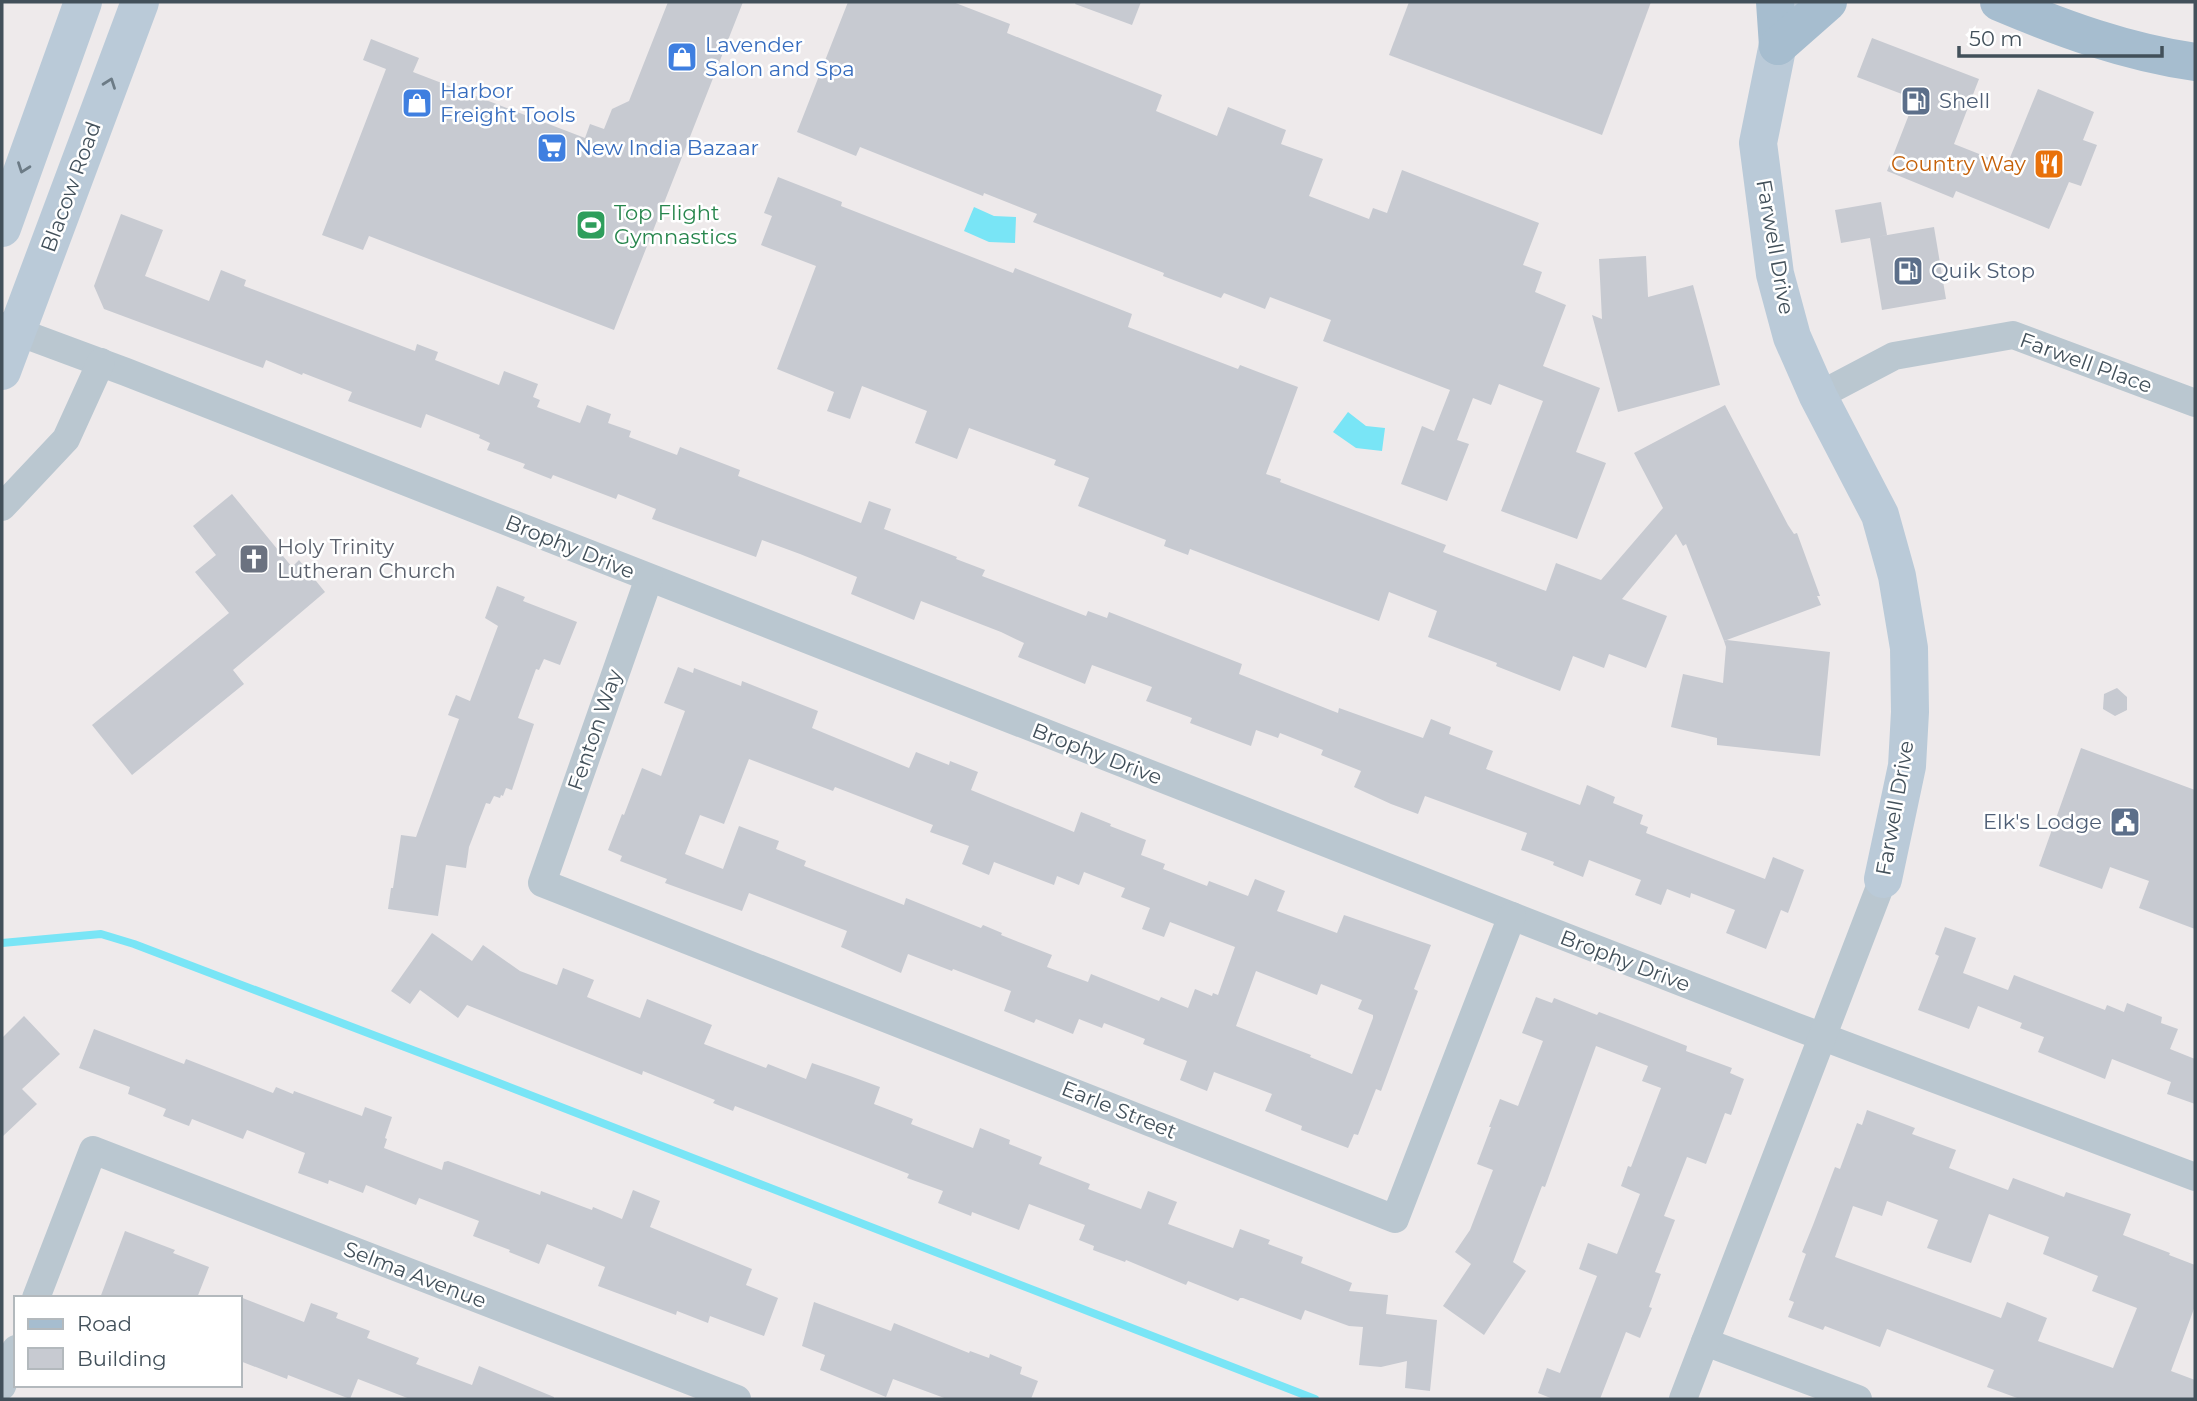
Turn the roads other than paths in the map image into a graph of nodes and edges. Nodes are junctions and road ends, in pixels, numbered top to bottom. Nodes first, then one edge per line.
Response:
1 (83, 2) edge
2 (140, 2) edge
3 (1775, 2) edge
4 (1793, 2) edge
5 (1828, 2) edge
6 (1999, 2) edge
7 (1778, 46) junction
8 (2195, 62) edge
9 (2, 228) edge
10 (10, 328) edge
11 (101, 362) junction
12 (2, 371) edge
13 (1818, 396) junction
14 (2195, 403) edge
15 (2, 507) edge
16 (649, 578) junction
17 (1883, 880) joint
18 (542, 883) joint
19 (1512, 916) junction
20 (1821, 1036) junction
21 (2195, 1177) edge
22 (37, 1296) edge
23 (1705, 1342) junction
24 (14, 1354) edge
25 (2, 1385) edge
26 (737, 1399) edge
27 (1684, 1399) edge
28 (1858, 1399) edge

1 -> 9 street
10 -> 2 street, Blacow Road
3 - 7 main road
4 - 7 street, Farwell Drive
5 - 7 main road
6 - 8 main road
7 - 13 street, Farwell Drive
10 - 11 street, Brophy Drive
10 - 12 street, Blacow Road
11 - 15 street
11 - 16 street, Brophy Drive
13 - 14 street, Farwell Place
13 - 17 street, Farwell Drive
16 - 18 street, Fenton Way
16 - 19 street, Brophy Drive
17 - 20 street, Farwell Drive
18 - 19 street, Earle Street
19 - 20 street, Brophy Drive
20 - 21 street, Brophy Drive
20 - 23 street, Farwell Drive
22 - 26 street, Selma Avenue
23 - 27 street, Farwell Drive
23 - 28 street
24 - 25 street

